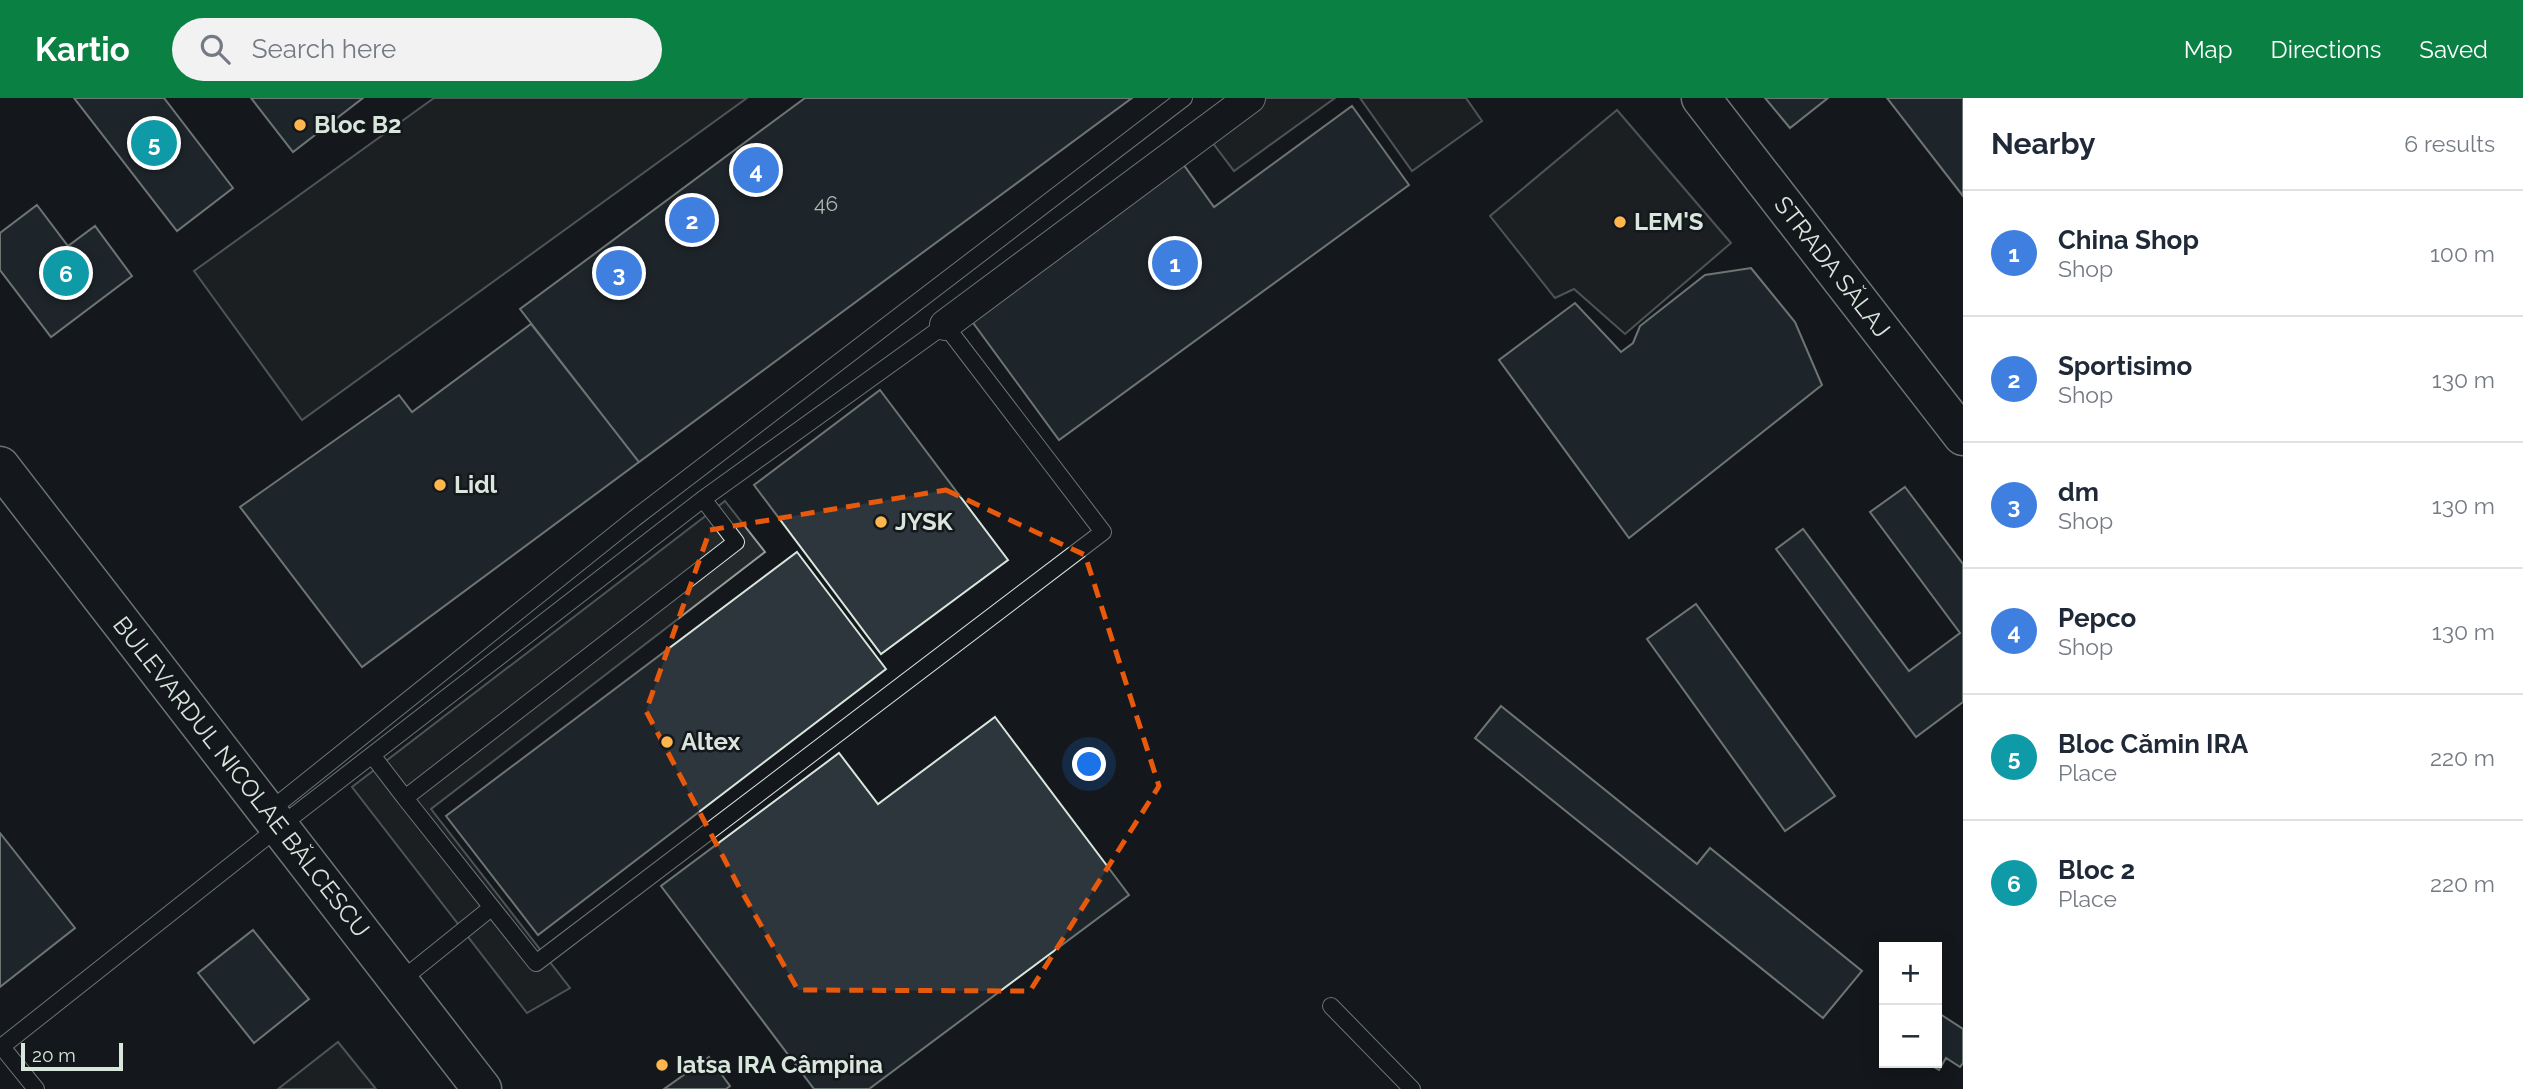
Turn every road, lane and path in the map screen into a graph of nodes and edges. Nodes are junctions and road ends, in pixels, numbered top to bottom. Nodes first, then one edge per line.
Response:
1 (1184, 98) edge
2 (1250, 98) edge
3 (1701, 98) edge
4 (945, 325) junction
5 (1963, 436) edge
6 (0, 466) edge
7 (703, 499) junction
8 (372, 755) junction
9 (405, 798) junction
10 (274, 819) junction
11 (491, 908) junction
12 (398, 982) junction
13 (1331, 1006) dead end
14 (1, 1047) edge
15 (36, 1089) edge
16 (482, 1089) edge
17 (1412, 1089) edge

1 - 10 lane
2 - 4 street
3 - 5 main road, STRADA SĂLAJ
4 - 7 lane
4 - 11 lane
6 - 10 main road, BULEVARDUL NICOLAE BĂLCESCU
7 - 8 lane
7 - 9 lane
8 - 9 lane
8 - 10 lane
9 - 11 lane
10 - 12 main road, BULEVARDUL NICOLAE BĂLCESCU
10 - 14 lane
11 - 12 lane
12 - 16 main road, BULEVARDUL NICOLAE BĂLCESCU
13 - 17 lane
14 - 15 lane

